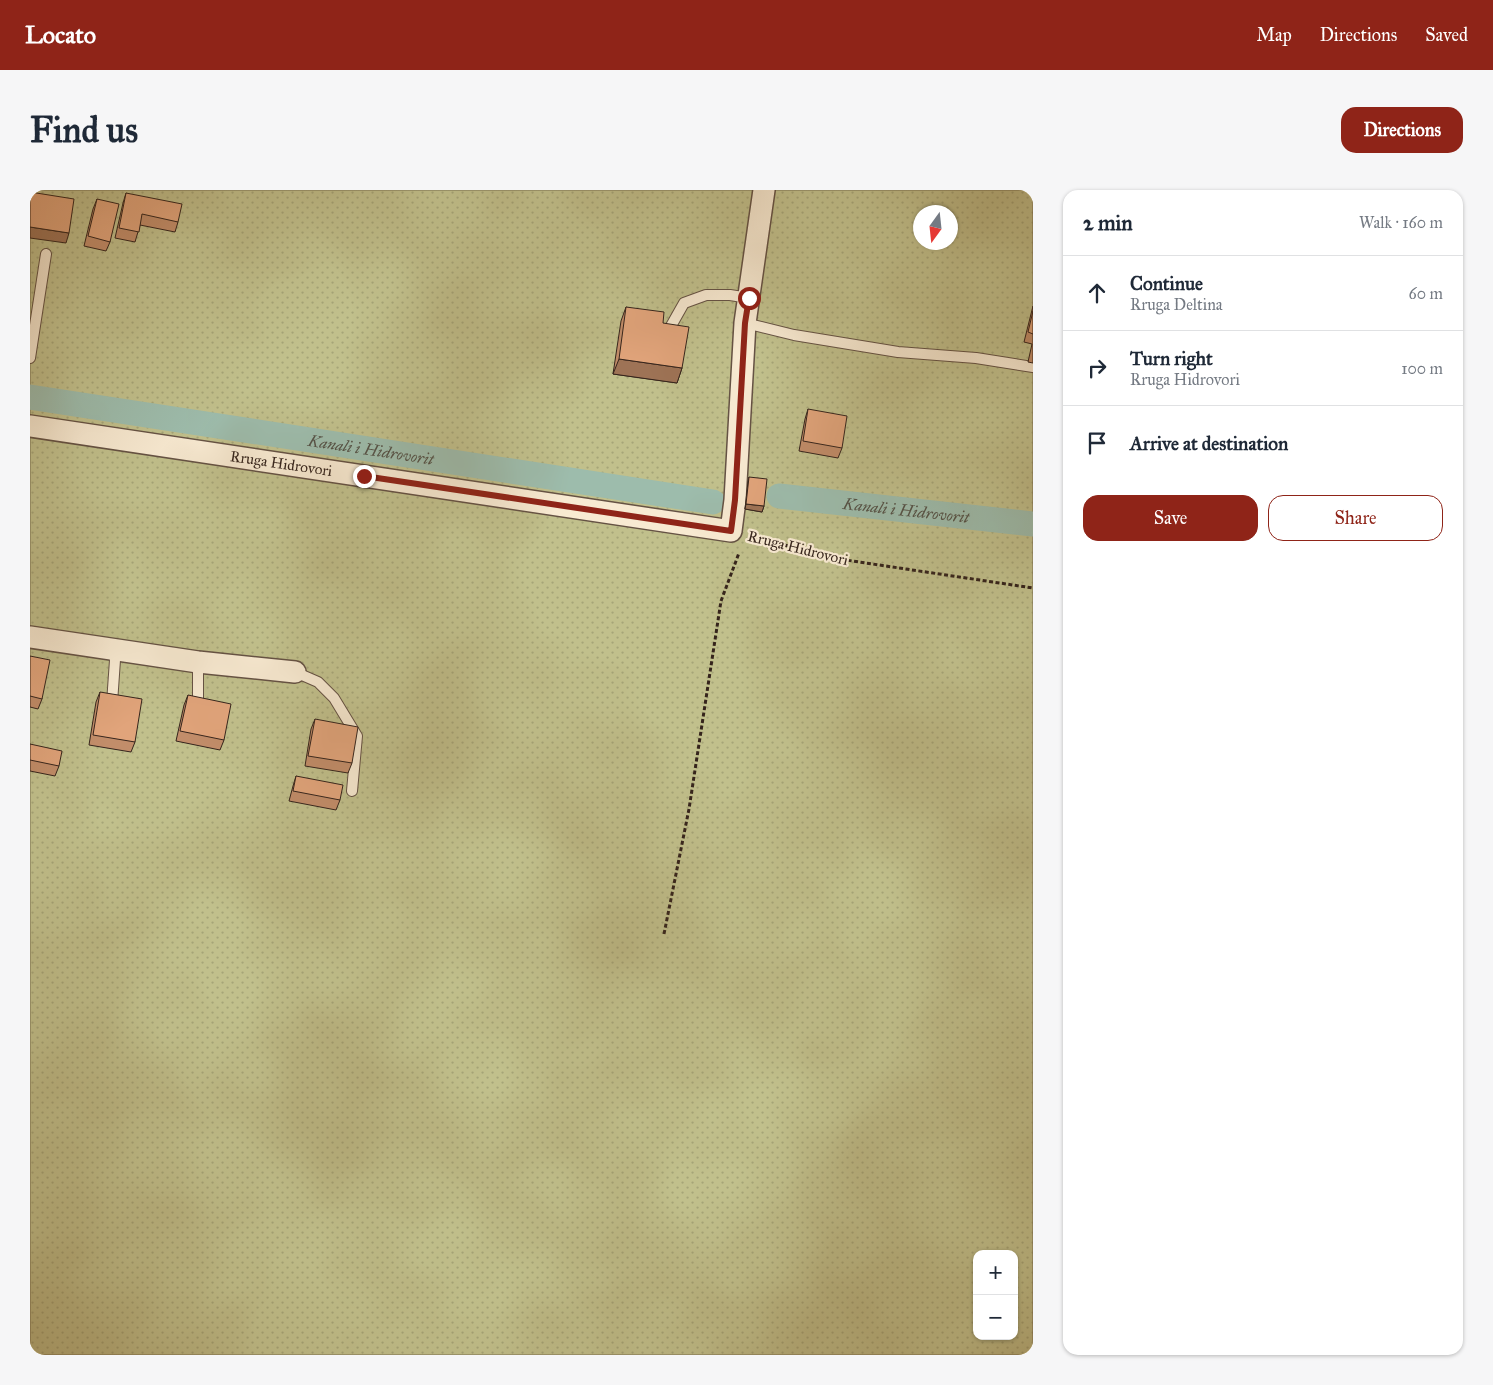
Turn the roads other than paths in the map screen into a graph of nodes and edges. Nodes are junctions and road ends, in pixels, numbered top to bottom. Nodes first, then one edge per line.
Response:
1 (764, 190) edge
2 (46, 254) dead end
3 (749, 298) junction
4 (745, 323) junction
5 (671, 326) edge
6 (30, 358) edge
7 (1033, 367) edge
8 (30, 426) edge
9 (30, 637) edge
10 (113, 649) junction
11 (198, 662) junction
12 (295, 672) joint
13 (112, 703) edge
14 (198, 706) edge
15 (352, 791) dead end

1 - 3 street
2 - 6 lane
3 - 4 street
3 - 5 lane
4 - 7 lane
4 - 8 street, Rruga Hidrovori
9 - 10 street
10 - 11 street
10 - 13 lane
11 - 12 street
11 - 14 lane
12 - 15 lane

